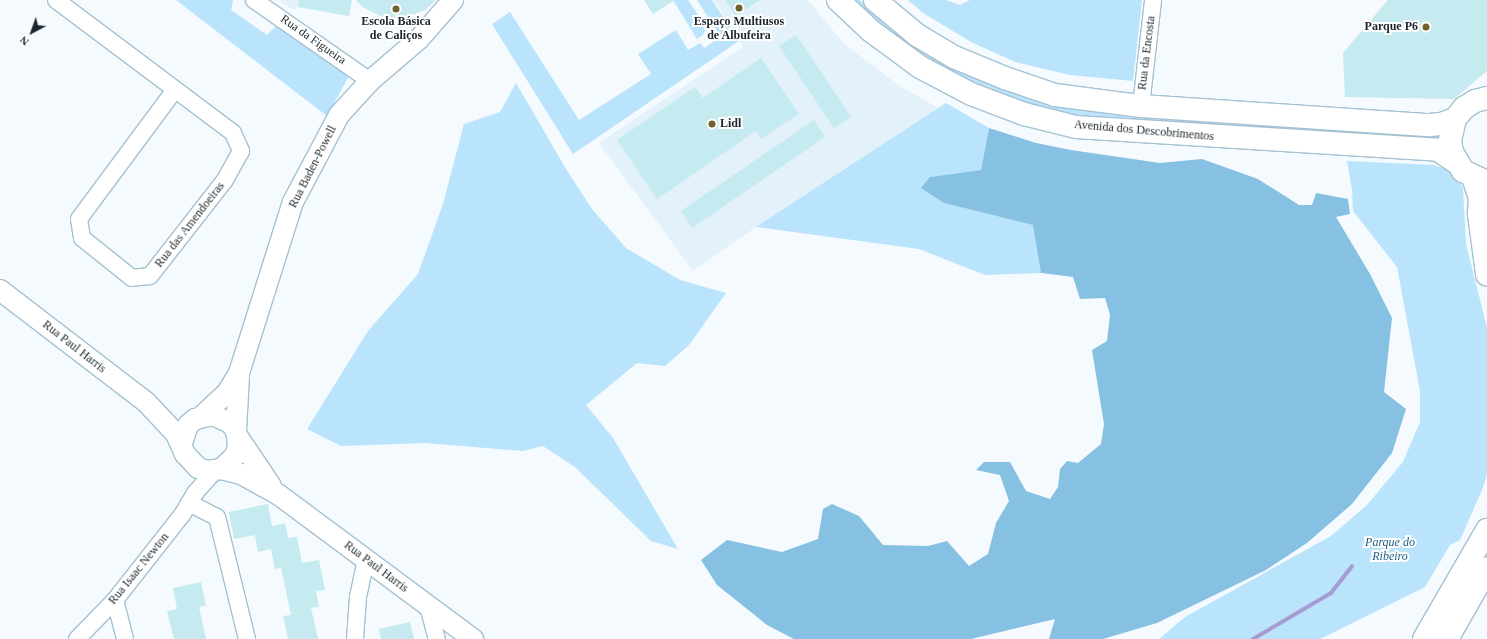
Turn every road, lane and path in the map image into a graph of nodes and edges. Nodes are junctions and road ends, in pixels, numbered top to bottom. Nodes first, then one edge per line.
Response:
1 (56, 0) edge
2 (254, 0) edge
3 (452, 0) edge
4 (838, 0) edge
5 (876, 0) edge
6 (1153, 0) edge
7 (370, 81) junction
8 (174, 91) junction
9 (1487, 98) edge
10 (1141, 106) junction
11 (1455, 119) junction
12 (1456, 162) junction
13 (1480, 180) edge
14 (1487, 274) edge
15 (0, 290) edge
16 (239, 373) junction
17 (147, 403) junction
18 (199, 417) junction
19 (237, 434) junction
20 (182, 444) junction
21 (191, 463) junction
22 (218, 470) junction
23 (279, 495) junction
24 (192, 498) junction
25 (1487, 530) edge
26 (366, 559) junction
27 (1487, 569) edge
28 (115, 600) junction
29 (428, 606) junction
30 (77, 639) edge
31 (124, 639) edge
32 (246, 639) edge
33 (355, 639) edge
34 (437, 639) edge
35 (473, 639) edge
36 (1424, 639) edge
37 (1447, 639) edge

1 - 8 street, Rua das Amendoeiras
2 - 7 street, Rua da Figueira
3 - 7 street, Rua Baden-Powell
4 - 12 main road, Avenida dos Descobrimentos
5 - 10 main road, Avenida dos Descobrimentos
6 - 10 street, Rua da Encosta
7 - 16 street, Rua Baden-Powell
8 - 8 street, Rua das Amendoeiras
9 - 11 main road
10 - 11 main road, Avenida dos Descobrimentos
11 - 12 main road
12 - 13 main road, Avenida dos Descobrimentos
13 - 14 main road
15 - 17 street, Rua Paul Harris
16 - 18 street
16 - 19 street
17 - 18 street
17 - 20 street
18 - 19 street
18 - 20 street
19 - 22 street
19 - 23 street, Rua Paul Harris
20 - 21 street
21 - 22 street
21 - 24 street
22 - 23 street, Rua Paul Harris
22 - 24 street, Rua Isaac Newton
23 - 26 street, Rua Paul Harris
24 - 28 street, Rua Isaac Newton
24 - 32 street
25 - 36 main road
26 - 29 street, Rua Paul Harris
26 - 33 street
27 - 37 main road
28 - 30 street, Rua Isaac Newton
28 - 31 street
29 - 34 street
29 - 35 street, Rua Paul Harris

